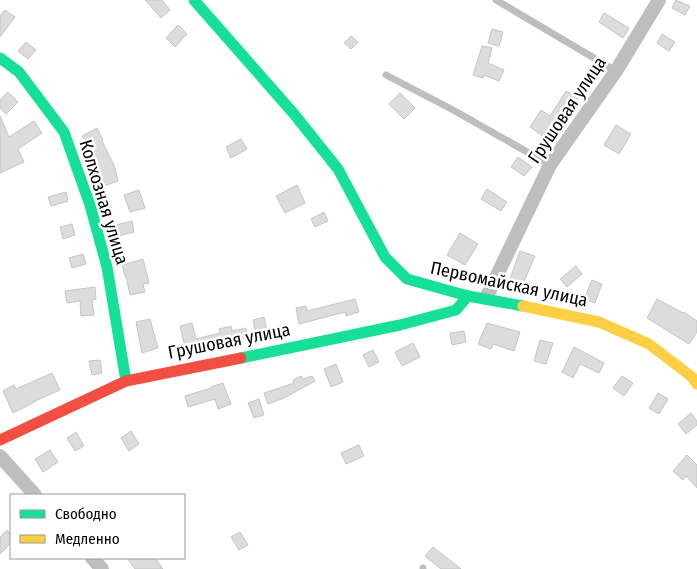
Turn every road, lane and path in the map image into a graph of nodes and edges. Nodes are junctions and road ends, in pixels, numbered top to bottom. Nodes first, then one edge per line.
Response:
1 (194, 0) edge
2 (496, 0) edge
3 (659, 0) edge
4 (0, 58) edge
5 (616, 72) junction
6 (386, 75) dead end
7 (550, 165) junction
8 (468, 296) junction
9 (486, 298) junction
10 (126, 381) junction
11 (697, 384) edge
12 (0, 440) edge
13 (0, 456) edge
14 (35, 494) edge
15 (93, 559) edge
16 (102, 569) edge

1 - 8 street, Первомайская улица
2 - 5 lane
3 - 5 street, Грушовая улица
4 - 10 street, Колхозная улица
5 - 7 street, Грушовая улица
6 - 7 lane
7 - 9 street, Грушовая улица
8 - 9 street, Первомайская улица
8 - 10 street, Грушовая улица
9 - 11 street, Первомайская улица
10 - 12 street, Грушовая улица
13 - 14 street
15 - 16 street

